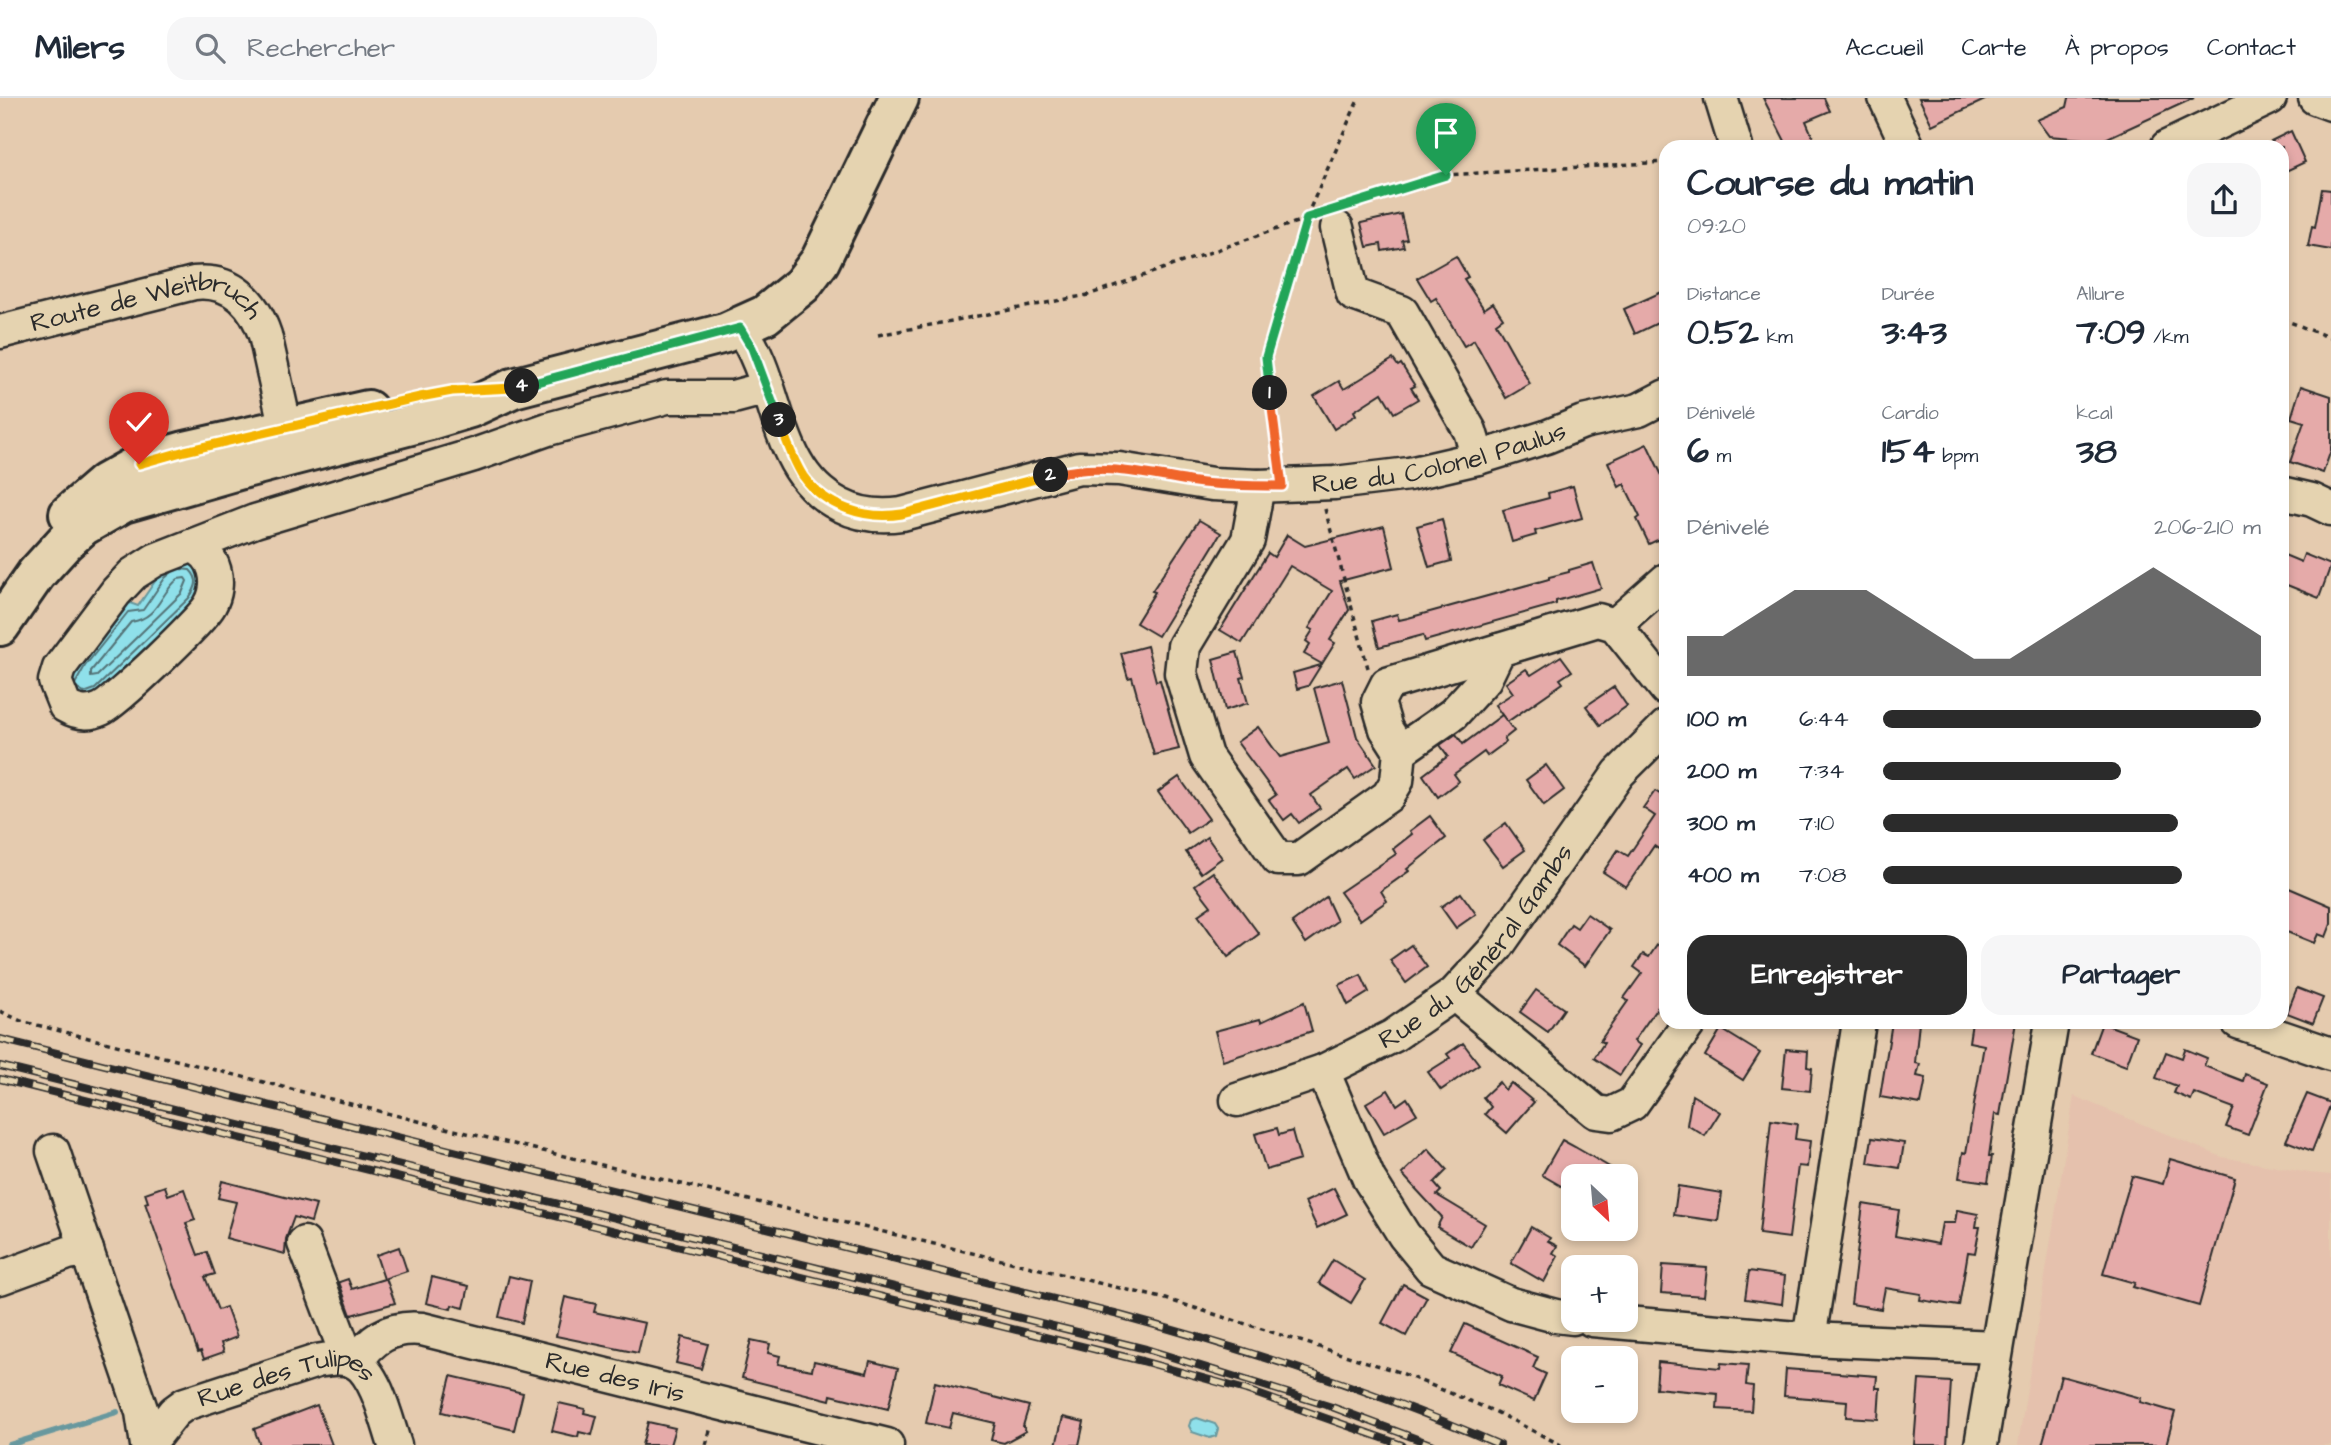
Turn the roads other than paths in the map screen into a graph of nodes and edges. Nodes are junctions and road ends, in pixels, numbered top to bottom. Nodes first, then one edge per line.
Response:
1 (899, 98) edge
2 (1721, 98) edge
3 (1885, 98) edge
4 (2270, 98) edge
5 (2315, 98) edge
6 (2331, 104) edge
7 (1734, 140) edge
8 (1905, 140) edge
9 (2182, 140) edge
10 (1334, 216) road end
11 (740, 328) junction
12 (0, 332) edge
13 (1659, 377) edge
14 (767, 388) junction
15 (1659, 400) edge
16 (1583, 422) junction
17 (289, 447) junction
18 (1478, 458) junction
19 (1270, 486) junction
20 (2289, 495) edge
21 (2331, 509) edge
22 (191, 546) junction
23 (1659, 586) edge
24 (8, 614) edge
25 (1615, 625) junction
26 (1499, 650) junction
27 (1659, 680) edge
28 (1659, 733) edge
29 (1400, 751) junction
30 (1454, 994) junction
31 (1685, 1029) edge
32 (1858, 1029) edge
33 (2051, 1029) edge
34 (2258, 1029) edge
35 (2331, 1054) edge
36 (1323, 1071) junction
37 (1237, 1100) dead end
38 (53, 1151) dead end
39 (304, 1243) dead end
40 (87, 1250) junction
41 (0, 1278) edge
42 (1561, 1317) edge
43 (1638, 1324) edge
44 (1809, 1339) junction
45 (1996, 1347) junction
46 (352, 1361) junction
47 (132, 1445) edge
48 (141, 1445) edge
49 (148, 1445) edge
50 (395, 1445) edge
51 (887, 1445) edge
52 (1981, 1445) edge

1 - 11 main road
2 - 7 street
3 - 8 street
4 - 9 street
5 - 6 street
10 - 18 street
11 - 14 street, Rue du Colonel Paulus
11 - 17 main road
12 - 17 street, Route de Weitbruch
13 - 16 street, Rue du Colonel Paulus
14 - 19 street, Rue du Colonel Paulus
14 - 22 street
15 - 16 street, Rue du Colonel Paulus
16 - 18 street, Rue du Colonel Paulus
17 - 24 main road
18 - 19 street, Rue du Colonel Paulus
19 - 29 street
20 - 21 street
22 - 22 street
23 - 25 street
25 - 26 street
25 - 27 street
26 - 29 street
26 - 29 street
28 - 30 street, Rue du Général Gambs
30 - 31 street
30 - 36 street, Rue du Général Gambs
32 - 44 street
33 - 45 street
34 - 35 street
36 - 37 street, Rue du Général Gambs
36 - 42 street
38 - 40 street
39 - 46 street
40 - 41 street
40 - 49 street
43 - 44 street
44 - 45 street
45 - 52 street
46 - 49 street, Rue des Tulipes
46 - 50 street, Rue des Tulipes
46 - 51 street, Rue des Iris
47 - 48 street

